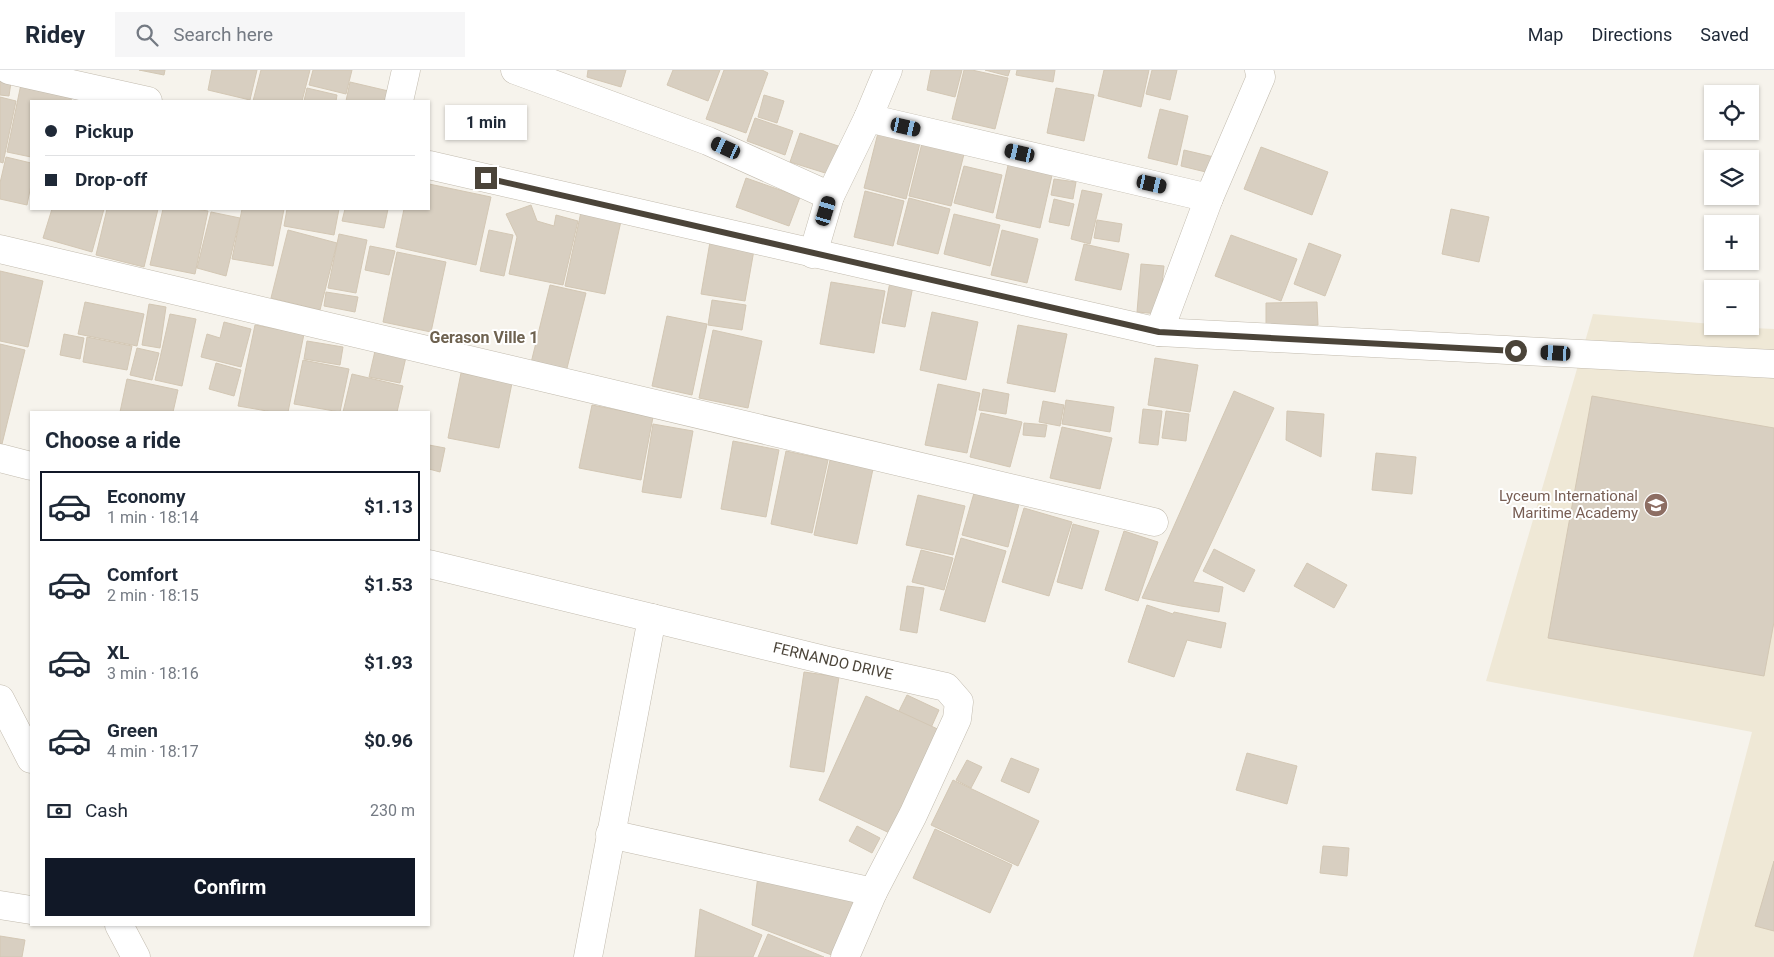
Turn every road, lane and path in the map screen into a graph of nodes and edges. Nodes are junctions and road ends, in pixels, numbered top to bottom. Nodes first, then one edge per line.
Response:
1 (9, 70) edge
2 (406, 70) edge
3 (515, 70) edge
4 (888, 70) edge
5 (1259, 70) edge
6 (144, 100) edge
7 (399, 100) edge
8 (868, 118) junction
9 (430, 165) edge
10 (830, 196) junction
11 (1209, 198) junction
12 (0, 249) edge
13 (813, 254) junction
14 (1159, 332) junction
15 (1774, 364) edge
16 (0, 458) edge
17 (30, 466) edge
18 (1154, 522) dead end
19 (430, 564) edge
20 (652, 618) junction
21 (0, 698) edge
22 (7, 725) edge
23 (30, 758) edge
24 (610, 834) junction
25 (873, 892) junction
26 (0, 905) edge
27 (30, 910) edge
28 (120, 926) edge
29 (136, 957) edge
30 (588, 957) edge
31 (845, 957) edge

1 - 6 street
2 - 7 street
3 - 10 street
4 - 8 street
5 - 11 street
8 - 10 street
8 - 11 street
9 - 13 street
10 - 13 street
11 - 14 street
12 - 18 street
13 - 14 street
14 - 15 street
16 - 17 street
19 - 20 street, FERNANDO DRIVE
20 - 24 street
20 - 25 street, FERNANDO DRIVE
21 - 22 street
22 - 23 street
24 - 25 street
24 - 30 street
25 - 31 street, FERNANDO DRIVE
26 - 27 street
28 - 29 street

